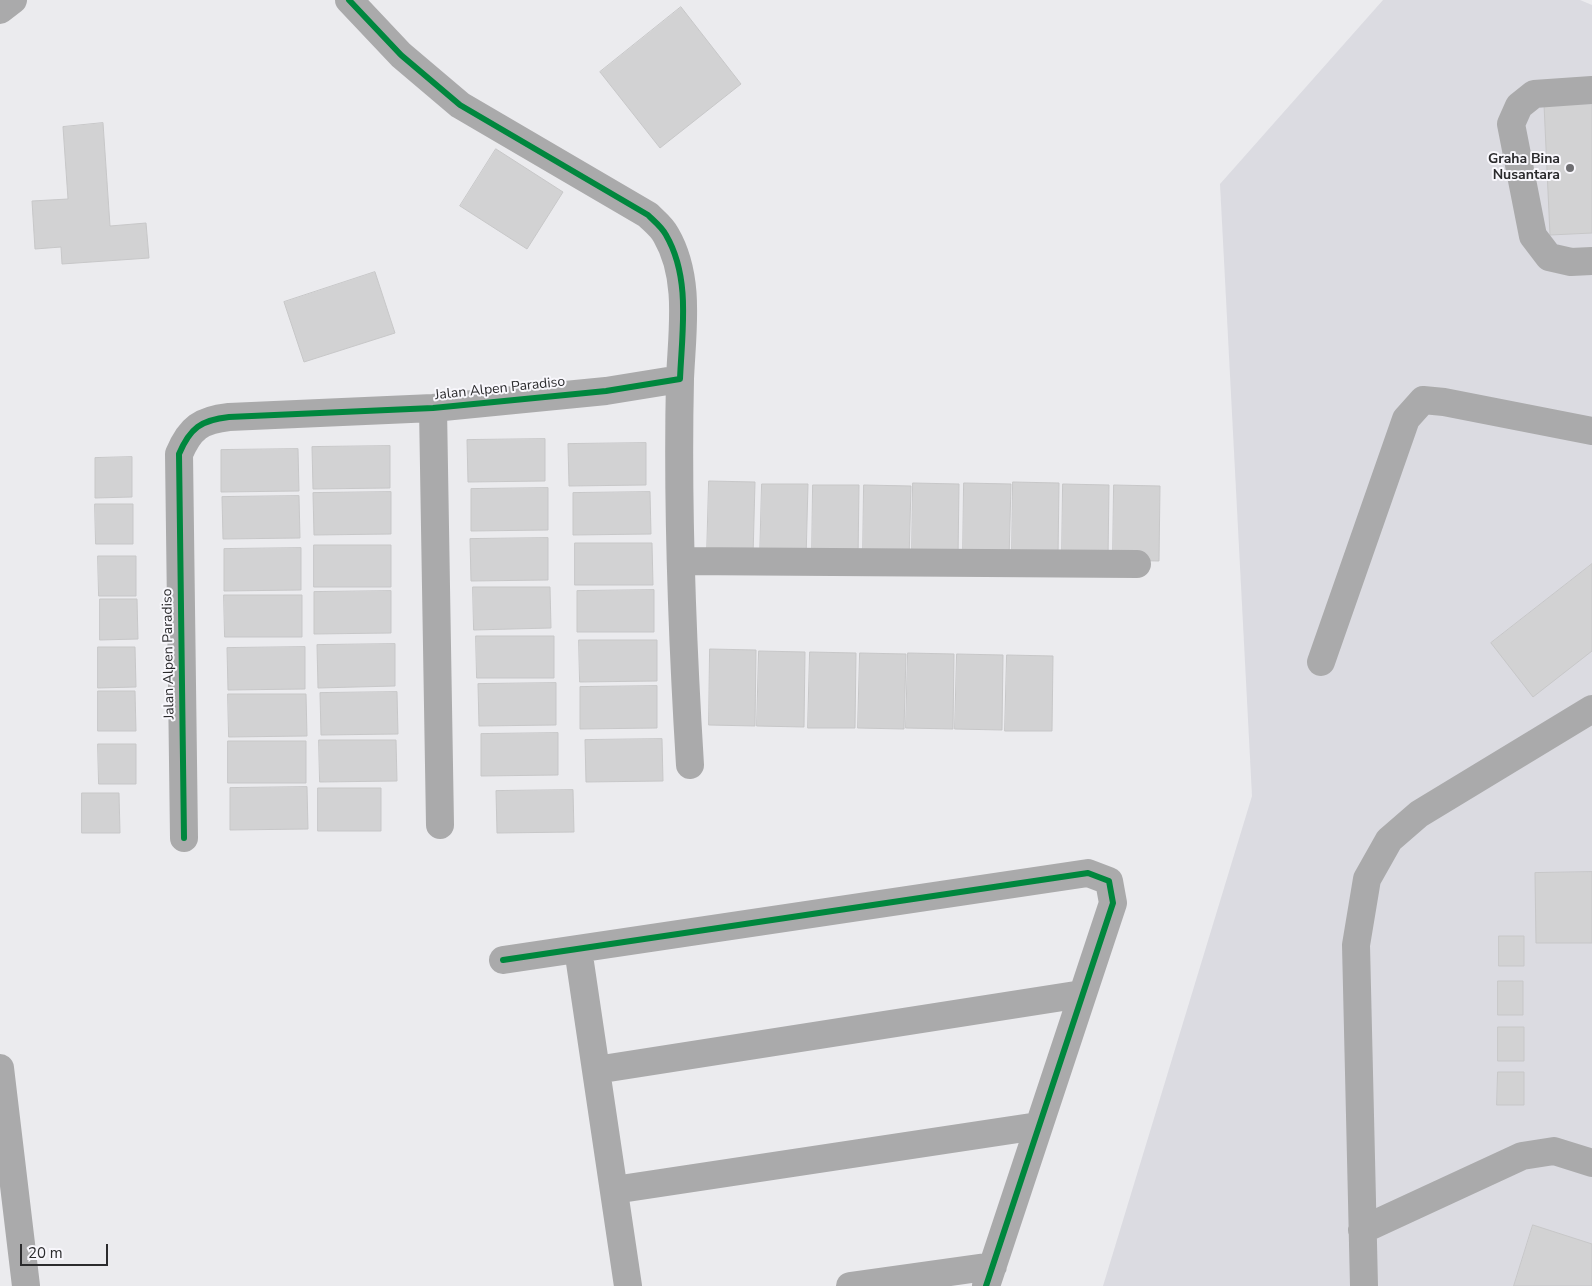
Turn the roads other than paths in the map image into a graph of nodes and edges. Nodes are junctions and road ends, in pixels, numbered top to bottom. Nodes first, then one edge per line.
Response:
1 (13, 0) edge
2 (348, 0) edge
3 (0, 10) edge
4 (1592, 90) edge
5 (1592, 260) edge
6 (680, 379) junction
7 (433, 408) junction
8 (1592, 431) edge
9 (681, 561) junction
10 (1137, 564) dead end
11 (1322, 662) dead end
12 (1592, 709) edge
13 (690, 765) dead end
14 (440, 825) dead end
15 (184, 838) dead end
16 (578, 949) junction
17 (503, 960) dead end
18 (1082, 994) junction
19 (0, 1068) edge
20 (596, 1070) junction
21 (1038, 1126) junction
22 (1592, 1163) edge
23 (614, 1190) junction
24 (1362, 1230) junction
25 (989, 1276) edge
26 (26, 1286) edge
27 (628, 1286) edge
28 (850, 1286) edge
29 (1364, 1286) edge

1 - 3 street
2 - 6 street
4 - 5 street
6 - 7 street, Jalan Alpen Paradiso
6 - 9 street
7 - 14 street
7 - 15 street, Jalan Alpen Paradiso
8 - 11 street
9 - 10 street
9 - 13 street
12 - 24 street
16 - 17 street
16 - 18 street
16 - 20 street
18 - 20 street
18 - 21 street
19 - 26 street
20 - 23 street
21 - 23 street
21 - 25 street
22 - 24 street
23 - 27 street
24 - 29 street
25 - 28 street

